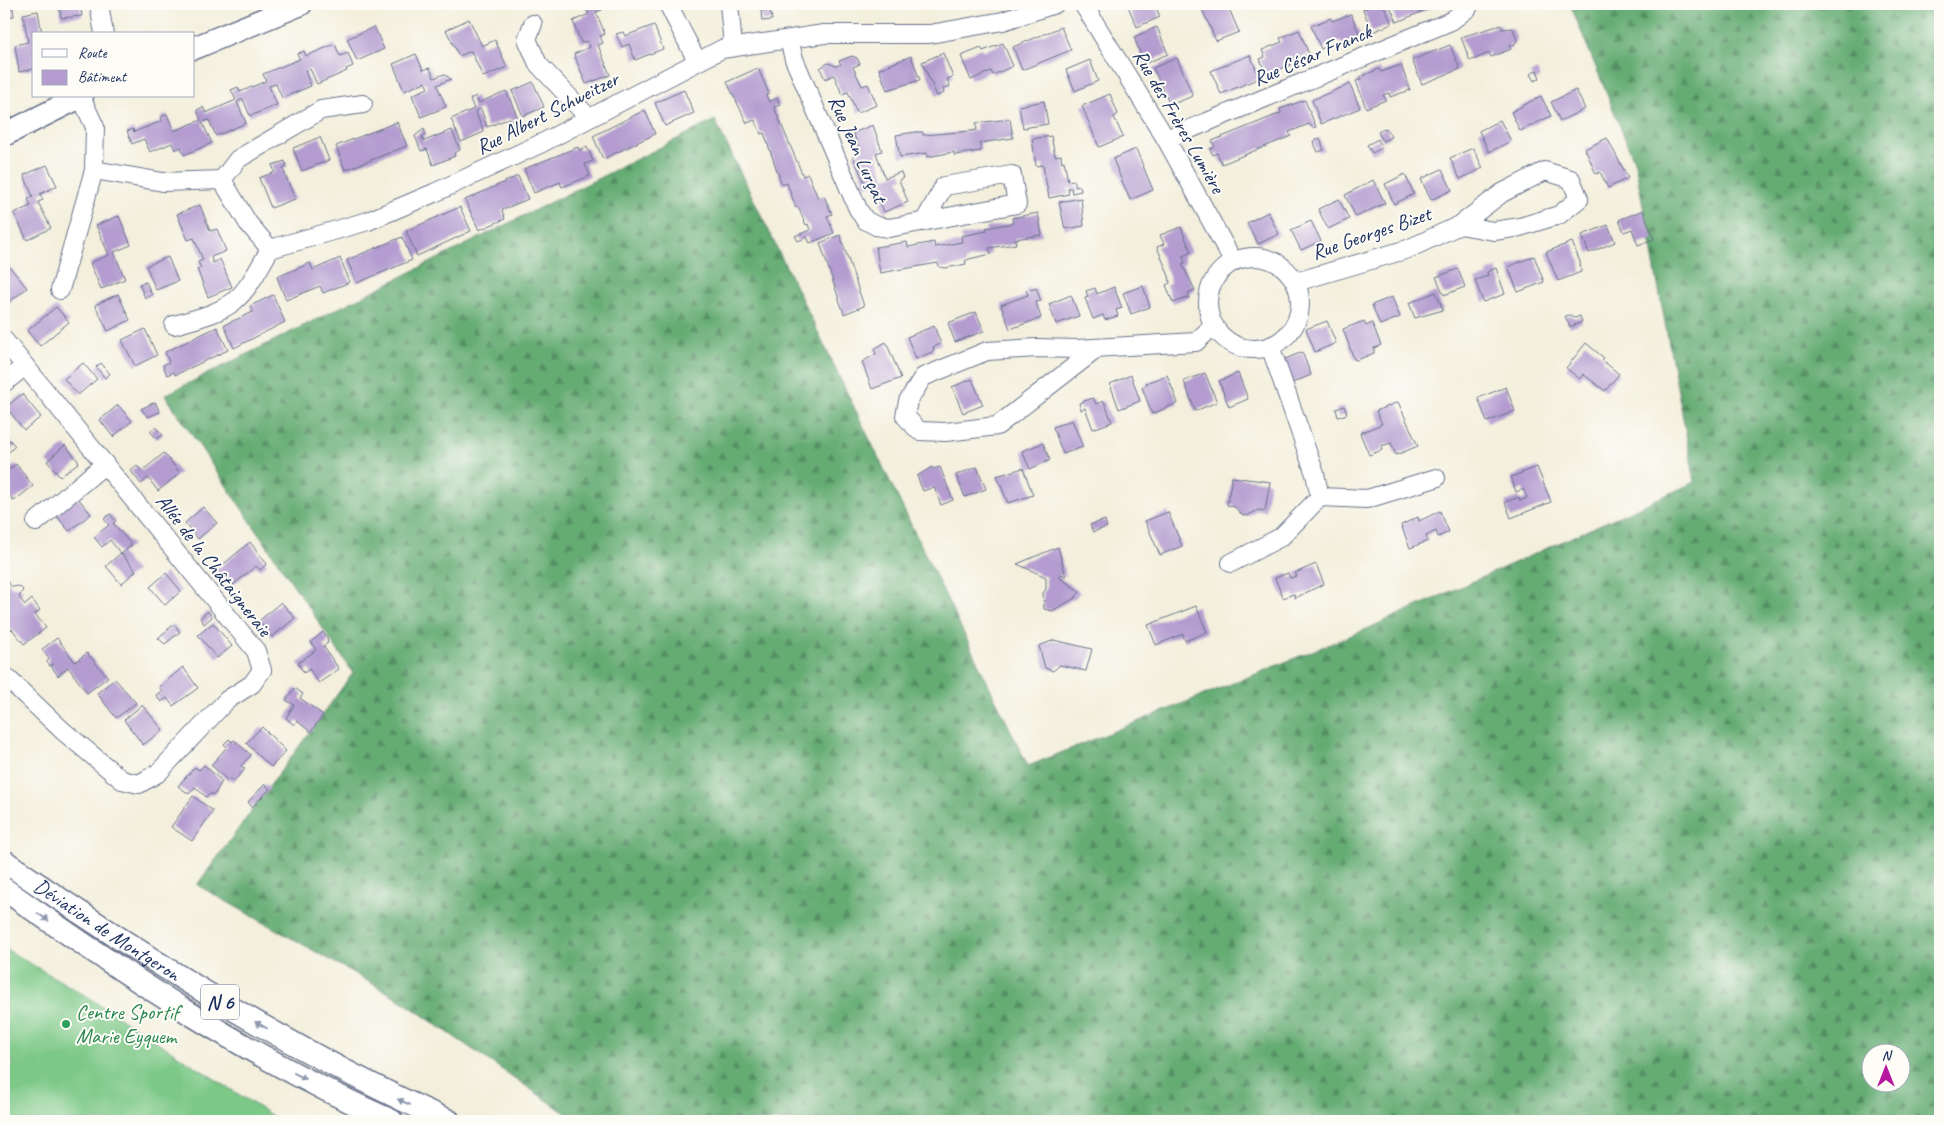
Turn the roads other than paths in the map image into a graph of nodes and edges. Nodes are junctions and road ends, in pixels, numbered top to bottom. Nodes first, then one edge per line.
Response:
1 (99, 4) edge
2 (301, 4) edge
3 (668, 4) edge
4 (729, 4) edge
5 (1054, 4) edge
6 (1083, 4) edge
7 (1469, 4) edge
8 (533, 24) dead end
9 (104, 32) edge
10 (789, 40) junction
11 (733, 46) junction
12 (195, 48) edge
13 (697, 61) junction
14 (80, 98) edge
15 (82, 98) edge
16 (363, 104) dead end
17 (588, 117) junction
18 (4, 135) edge
19 (1166, 139) junction
20 (94, 170) junction
21 (222, 180) junction
22 (924, 222) junction
23 (1460, 225) junction
24 (270, 249) junction
25 (1233, 261) junction
26 (1296, 282) junction
27 (60, 290) dead end
28 (174, 325) dead end
29 (1214, 325) junction
30 (4, 340) edge
31 (1270, 346) junction
32 (1098, 348) junction
33 (25, 366) junction
34 (4, 384) edge
35 (105, 464) junction
36 (1436, 478) dead end
37 (1320, 497) junction
38 (36, 522) dead end
39 (1231, 562) dead end
40 (4, 675) edge
41 (4, 861) edge
42 (4, 889) edge
43 (392, 1121) edge
44 (449, 1121) edge

1 - 9 street
2 - 12 main road
3 - 13 street
4 - 11 street
5 - 10 street, Rue Albert Schweitzer
6 - 19 street, Rue des Frères Lumière
7 - 19 street, Rue César Franck
8 - 17 street
10 - 11 street, Rue Albert Schweitzer
10 - 22 street, Rue Jean Lurçat
11 - 13 street, Rue Albert Schweitzer
13 - 17 street, Rue Albert Schweitzer
14 - 18 main road
15 - 20 street
16 - 21 street
17 - 24 street, Rue Albert Schweitzer
19 - 25 street, Rue des Frères Lumière
20 - 21 street
20 - 27 street
21 - 24 street
22 - 22 street, Rue Jean Lurçat
23 - 23 street, Rue Georges Bizet
23 - 26 street, Rue Georges Bizet
24 - 28 street
25 - 26 street
25 - 29 street
26 - 31 street
29 - 31 street
29 - 32 street
30 - 33 street, Allée de la Châtaigneraie
31 - 37 street
32 - 32 street
33 - 34 street
33 - 35 street, Allée de la Châtaigneraie
35 - 38 street
35 - 40 street, Allée de la Châtaigneraie
36 - 37 street
37 - 39 street
44 -> 41 main road, Déviation de Montgeron / N 6
42 -> 43 main road, Déviation de Montgeron / N 6

